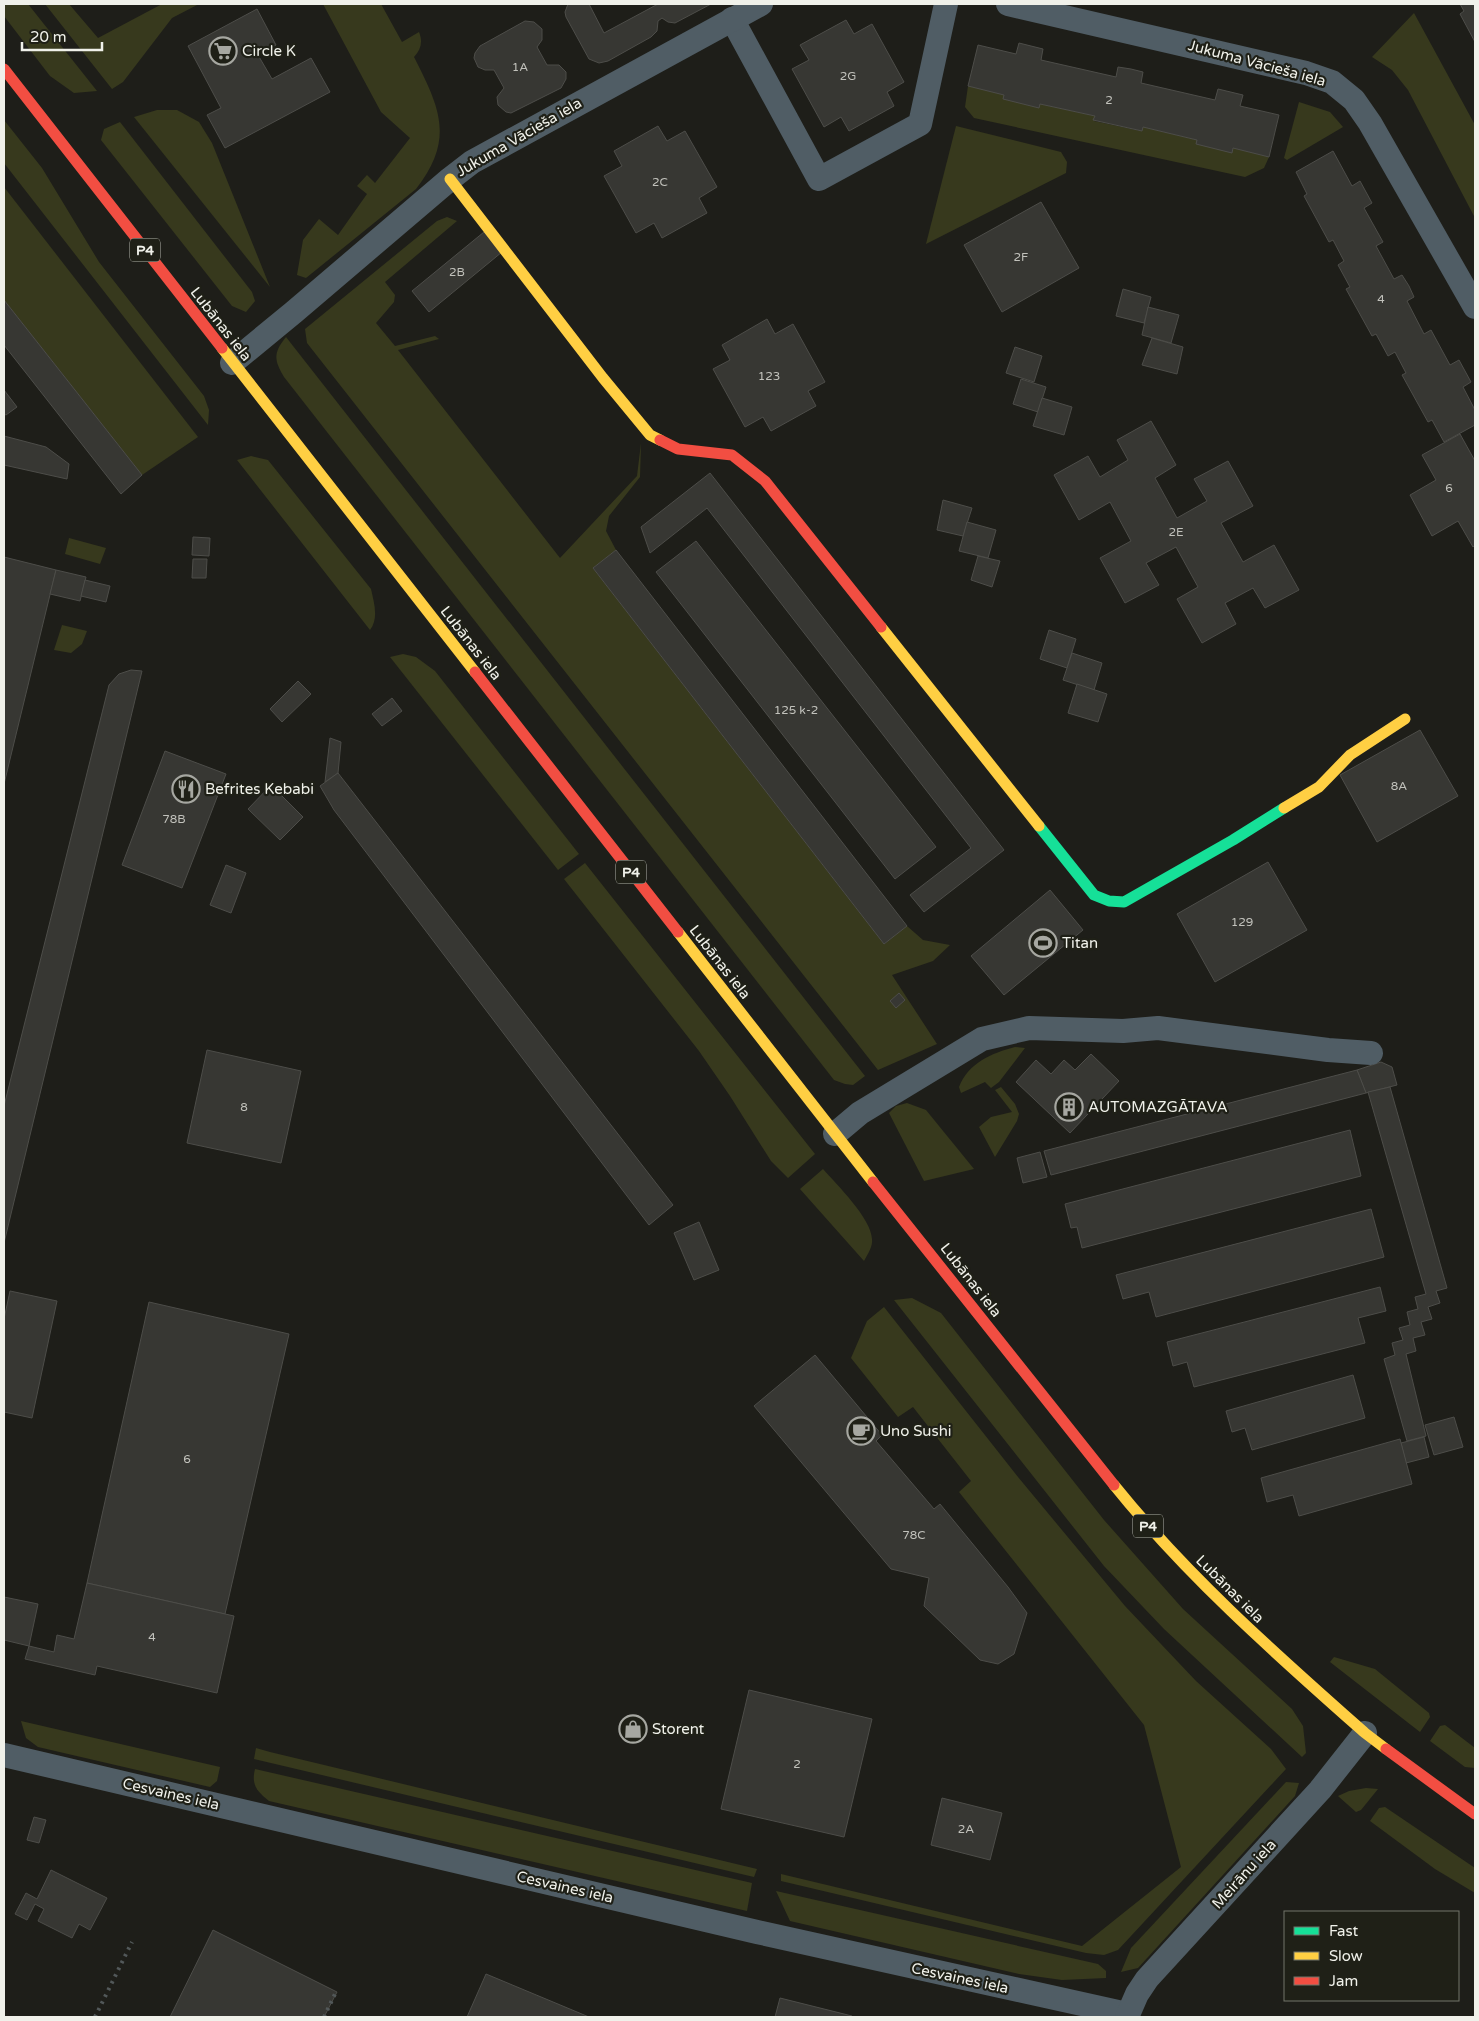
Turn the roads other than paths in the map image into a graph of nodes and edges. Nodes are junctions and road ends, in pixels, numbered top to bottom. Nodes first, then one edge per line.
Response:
1 (761, 4) edge
2 (946, 4) edge
3 (1008, 4) edge
4 (732, 20) junction
5 (4, 69) edge
6 (450, 178) junction
7 (1475, 307) edge
8 (232, 363) junction
9 (1404, 719) dead end
10 (1371, 1054) dead end
11 (836, 1134) junction
12 (1365, 1733) junction
13 (4, 1755) edge
14 (1474, 1812) edge
15 (1127, 2016) edge

1 - 4 street, Jukuma Vācieša iela
2 - 4 street
3 - 7 street, Jukuma Vācieša iela
4 - 6 street, Jukuma Vācieša iela
5 - 8 main road, Lubānas iela / P4
6 - 8 street, Jukuma Vācieša iela
6 - 9 main road
8 - 11 main road, Lubānas iela / P4
10 - 11 street
11 - 12 main road, Lubānas iela / P4
12 - 14 main road, Lubānas iela / P4
12 - 15 street, Meirānu iela
13 - 15 street, Cesvaines iela

